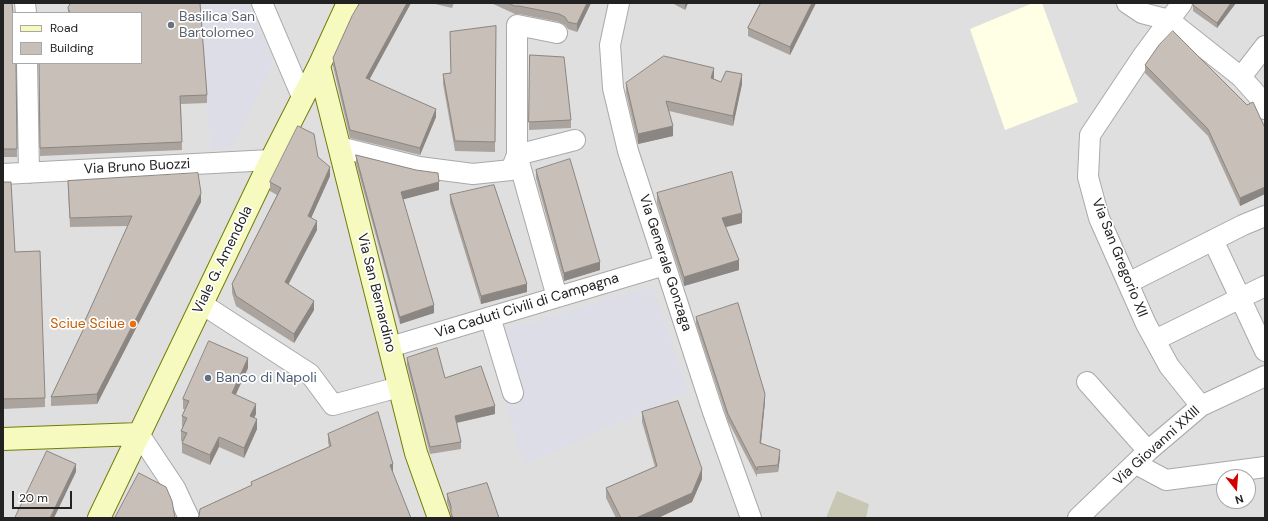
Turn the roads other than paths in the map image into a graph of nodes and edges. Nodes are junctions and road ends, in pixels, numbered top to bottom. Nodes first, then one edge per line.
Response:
1 (262, 3) edge
2 (348, 3) edge
3 (619, 3) edge
4 (1127, 3) edge
5 (1182, 3) edge
6 (1169, 20) junction
7 (558, 33) dead end
8 (1265, 46) edge
9 (27, 64) edge
10 (319, 66) junction
11 (1241, 77) junction
12 (303, 99) junction
13 (1265, 109) edge
14 (575, 140) dead end
15 (339, 147) junction
16 (517, 156) junction
17 (271, 160) junction
18 (29, 173) junction
19 (3, 174) edge
20 (1265, 216) edge
21 (1213, 240) junction
22 (665, 265) junction
23 (1128, 283) junction
24 (1265, 286) edge
25 (557, 297) junction
26 (1240, 298) junction
27 (202, 304) junction
28 (490, 317) junction
29 (1155, 340) junction
30 (390, 347) junction
31 (1265, 351) edge
32 (1265, 376) edge
33 (1087, 382) dead end
34 (399, 388) junction
35 (513, 393) dead end
36 (1201, 406) junction
37 (139, 434) junction
38 (3, 439) edge
39 (1142, 457) junction
40 (1265, 467) edge
41 (745, 516) edge
42 (99, 518) edge
43 (188, 518) edge
44 (439, 518) edge
45 (1078, 518) edge

1 - 12 street
2 - 10 street, Viale G. Amendola
3 - 22 street, Via Generale Gonzaga
4 - 6 street
5 - 6 street, Via San Gregorio XII
6 - 11 street
6 - 23 street, Via San Gregorio XII
7 - 16 street
8 - 11 street
9 - 18 street
10 - 12 street, Viale G. Amendola
10 - 15 street, Via San Bernardino
11 - 13 street
12 - 17 street, Viale G. Amendola
14 - 16 street
15 - 16 street
15 - 30 street, Via San Bernardino
16 - 25 street
17 - 18 street, Via Bruno Buozzi
17 - 27 street, Viale G. Amendola
18 - 19 street, Via Bruno Buozzi
20 - 21 street
21 - 23 street
21 - 26 street
22 - 25 street, Via Caduti Civili di Campagna
22 - 41 street, Via Generale Gonzaga
23 - 29 street, Via San Gregorio XII
24 - 26 street
25 - 28 street, Via Caduti Civili di Campagna
26 - 29 street
26 - 31 street
27 - 34 street
27 - 37 street, Viale G. Amendola
28 - 30 street, Via Caduti Civili di Campagna
28 - 35 street
29 - 36 street, Via San Gregorio XII
30 - 34 street, Via San Bernardino
32 - 36 street, Via Giovanni XXIII
33 - 39 street
34 - 44 street, Via San Bernardino
36 - 39 street, Via Giovanni XXIII
37 - 38 street
37 - 42 street, Viale G. Amendola
37 - 43 street
39 - 40 street
39 - 45 street, Via Giovanni XXIII

